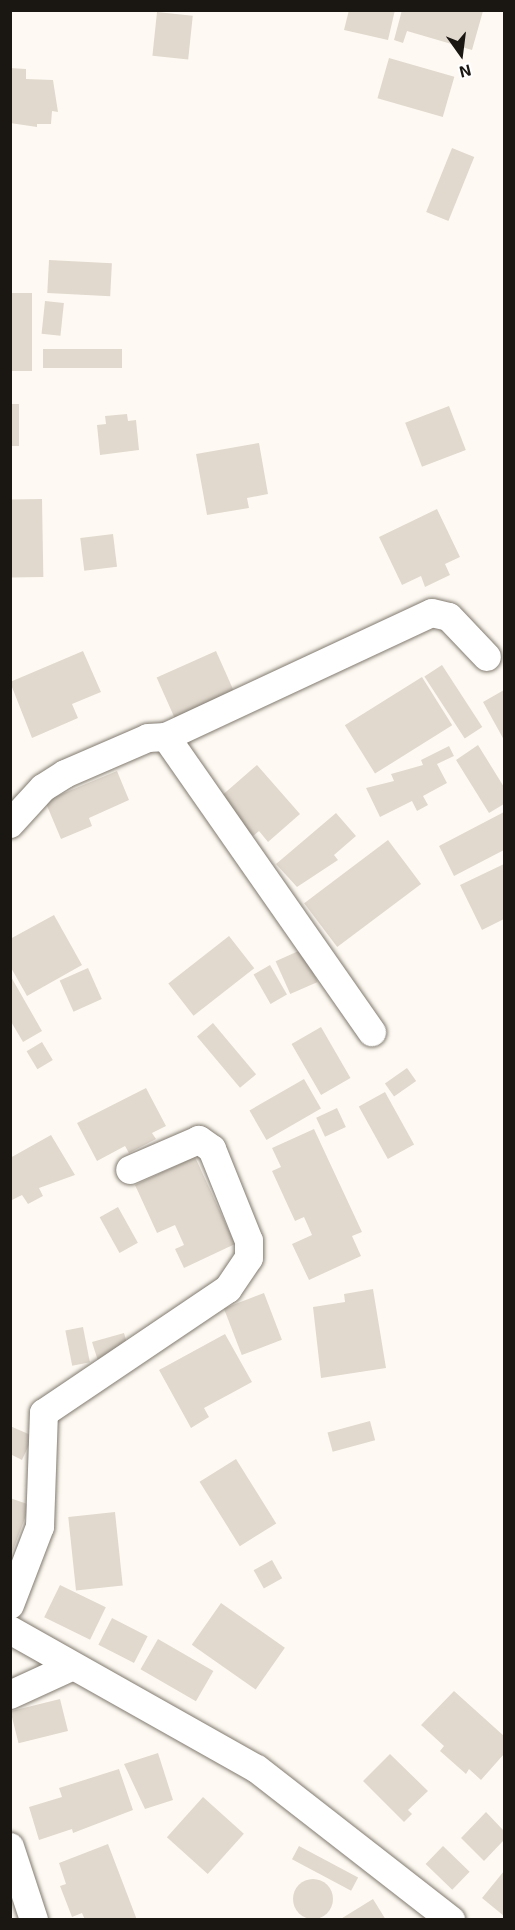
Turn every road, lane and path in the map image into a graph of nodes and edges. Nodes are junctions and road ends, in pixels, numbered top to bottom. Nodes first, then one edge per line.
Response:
1 (487, 657) dead end
2 (166, 737) junction
3 (10, 824) edge
4 (372, 1032) dead end
5 (130, 1170) dead end
6 (10, 1605) edge
7 (10, 1630) edge
8 (73, 1666) junction
9 (10, 1695) edge
10 (10, 1847) edge
11 (34, 1920) edge
12 (451, 1920) edge

1 - 2 street
2 - 3 street
2 - 4 street
5 - 6 street
7 - 8 street
8 - 9 street
8 - 12 street
10 - 11 street

